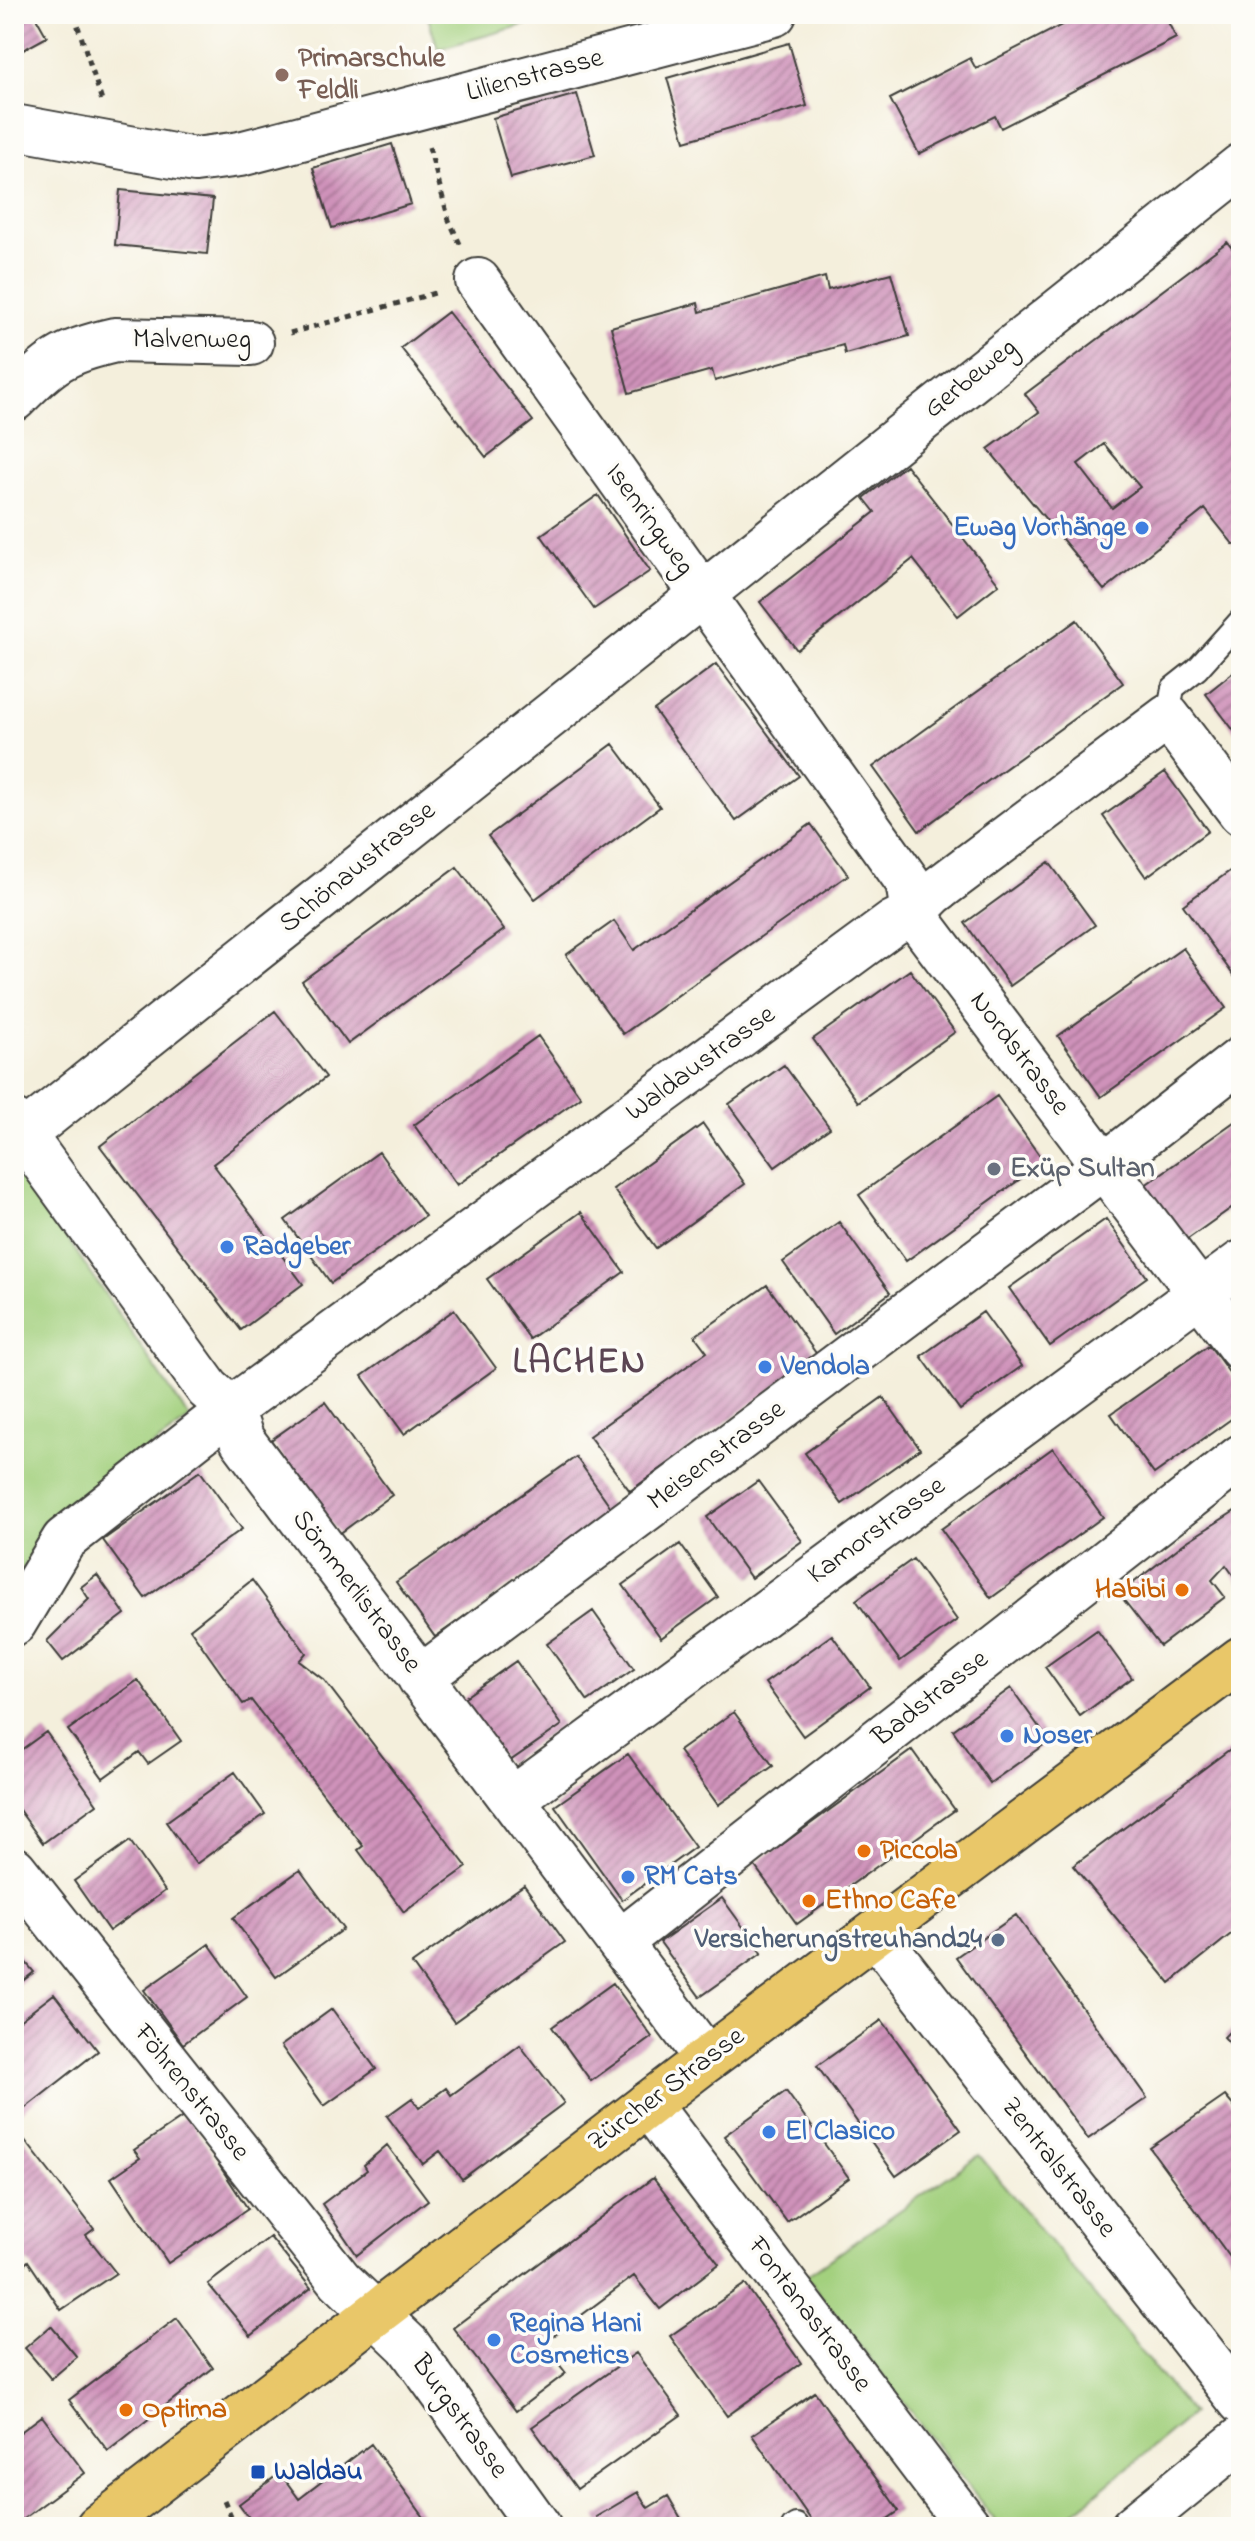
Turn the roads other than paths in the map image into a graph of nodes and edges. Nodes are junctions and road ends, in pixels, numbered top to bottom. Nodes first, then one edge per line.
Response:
1 (774, 14) edge
2 (14, 127) edge
3 (1241, 166) edge
4 (478, 281) road end
5 (251, 343) road end
6 (14, 399) edge
7 (702, 594) junction
8 (1241, 620) edge
9 (1168, 717) junction
10 (1241, 813) edge
11 (913, 913) junction
12 (1241, 1059) edge
13 (17, 1133) edge
14 (1103, 1167) junction
15 (1241, 1263) edge
16 (1199, 1293) junction
17 (1241, 1348) edge
18 (231, 1409) junction
19 (1241, 1457) edge
20 (14, 1623) edge
21 (1241, 1659) edge
22 (420, 1678) junction
23 (513, 1799) junction
24 (14, 1869) edge
25 (876, 1934) junction
26 (620, 1942) junction
27 (707, 2059) junction
28 (648, 2104) junction
29 (373, 2313) junction
30 (1241, 2402) edge
31 (1241, 2439) edge
32 (98, 2527) edge
33 (539, 2527) edge
34 (969, 2527) edge
35 (1133, 2527) edge

1 - 2 street, Lilienstrasse
3 - 7 street, Gerbeweg
4 - 7 street, Isenringweg
5 - 6 street, Malvenweg
7 - 11 street, Isenringweg
7 - 13 street, Schönaustrasse
8 - 9 lane
9 - 10 street
9 - 11 street, Waldaustrasse
11 - 14 street, Nordstrasse
11 - 18 street, Waldaustrasse
12 - 14 street, Meisenstrasse
13 - 18 street, Sömmerlistrasse
14 - 16 street, Nordstrasse
14 - 22 street, Meisenstrasse
15 - 16 street, Kamorstrasse
16 - 17 street, Nordstrasse
16 - 23 street, Kamorstrasse
18 - 20 street
18 - 22 street, Sömmerlistrasse
19 - 26 street, Badstrasse
21 - 25 main road, Zürcher Strasse
22 - 23 street, Sömmerlistrasse
23 - 26 street, Sömmerlistrasse
24 - 29 street, Föhrenstrasse
25 - 27 main road, Zürcher Strasse
25 - 30 street, Zentralstrasse
26 - 27 street, Sömmerlistrasse
27 - 28 main road, Zürcher Strasse
28 - 29 main road, Zürcher Strasse
28 - 34 street, Fontanastrasse
29 - 32 main road, Zürcher Strasse
29 - 33 street, Burgstrasse
31 - 35 street

